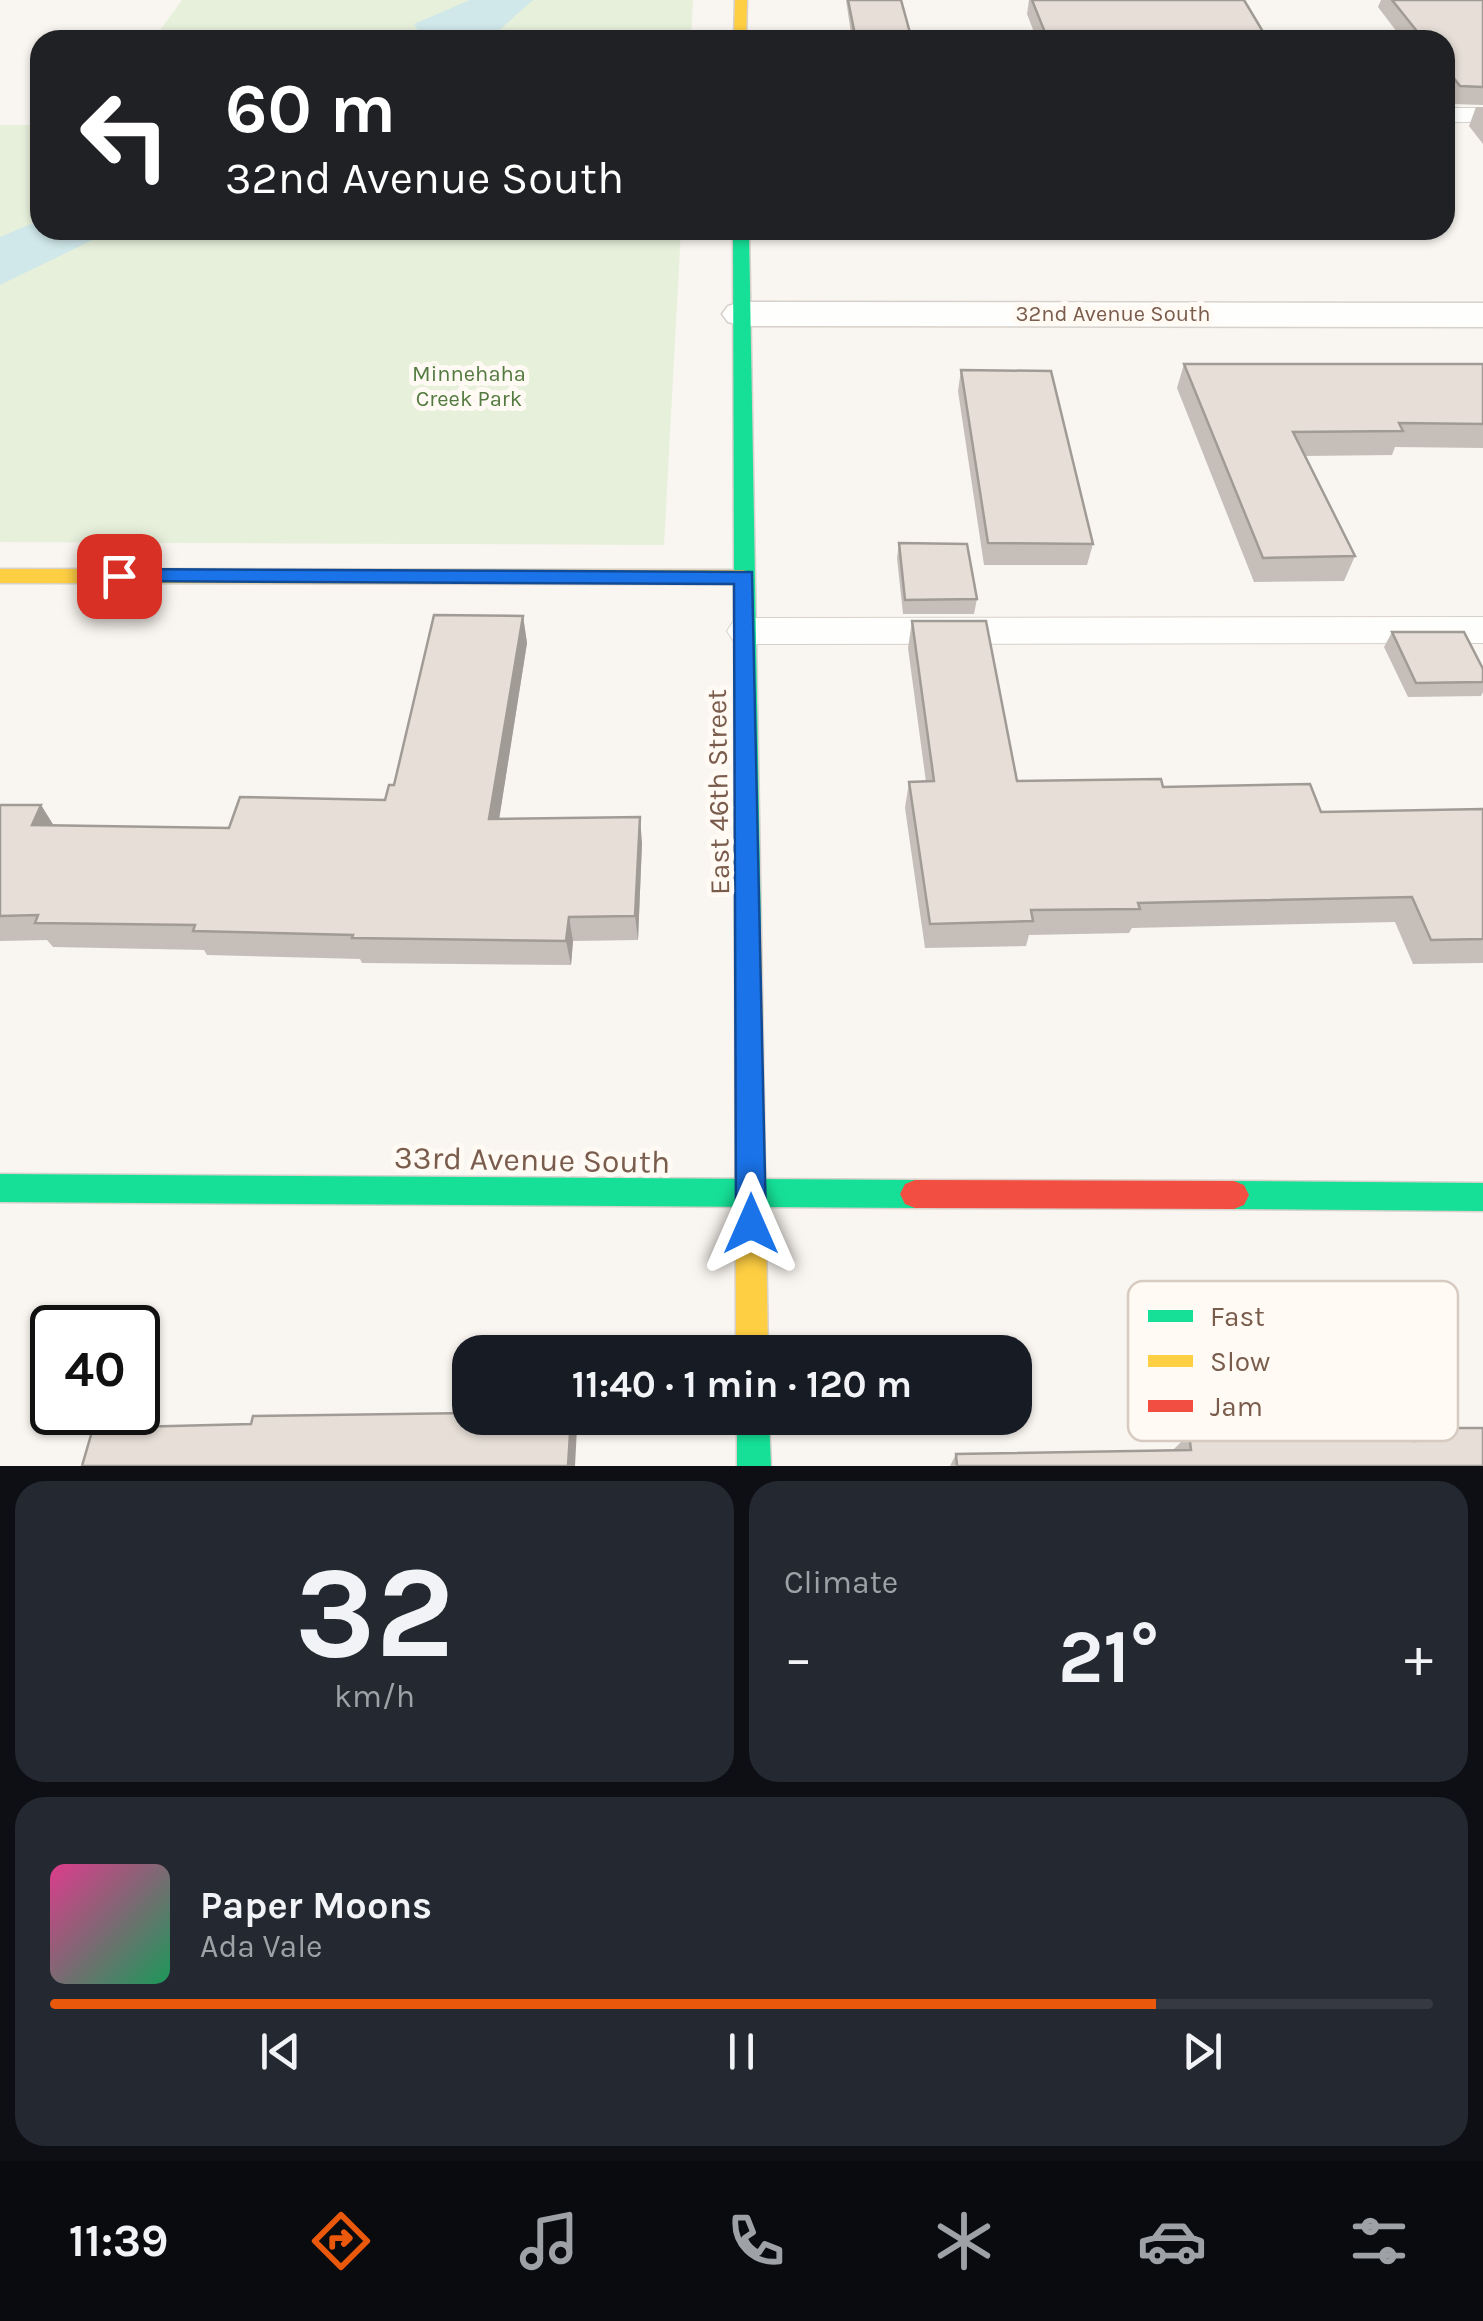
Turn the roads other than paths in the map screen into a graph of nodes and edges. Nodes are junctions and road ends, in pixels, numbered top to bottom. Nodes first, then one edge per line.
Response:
1 (741, 0) edge
2 (740, 30) edge
3 (1455, 115) edge
4 (1483, 116) edge
5 (741, 240) edge
6 (742, 314) junction
7 (1483, 315) edge
8 (0, 576) edge
9 (744, 577) junction
10 (1483, 630) edge
11 (746, 631) junction
12 (0, 1188) edge
13 (751, 1195) junction
14 (1483, 1197) edge
15 (752, 1335) edge
16 (753, 1435) edge
17 (754, 1466) edge

1 - 2 street
3 - 4 lane
5 - 6 street, East 46th Street
6 - 7 street, 32nd Avenue South
6 - 9 street, East 46th Street
8 - 9 street
9 - 11 street, East 46th Street
10 - 11 lane
11 - 13 street, East 46th Street
12 - 13 street, 33rd Avenue South
13 - 14 street, 33rd Avenue South
13 - 15 street, East 46th Street
16 - 17 street

